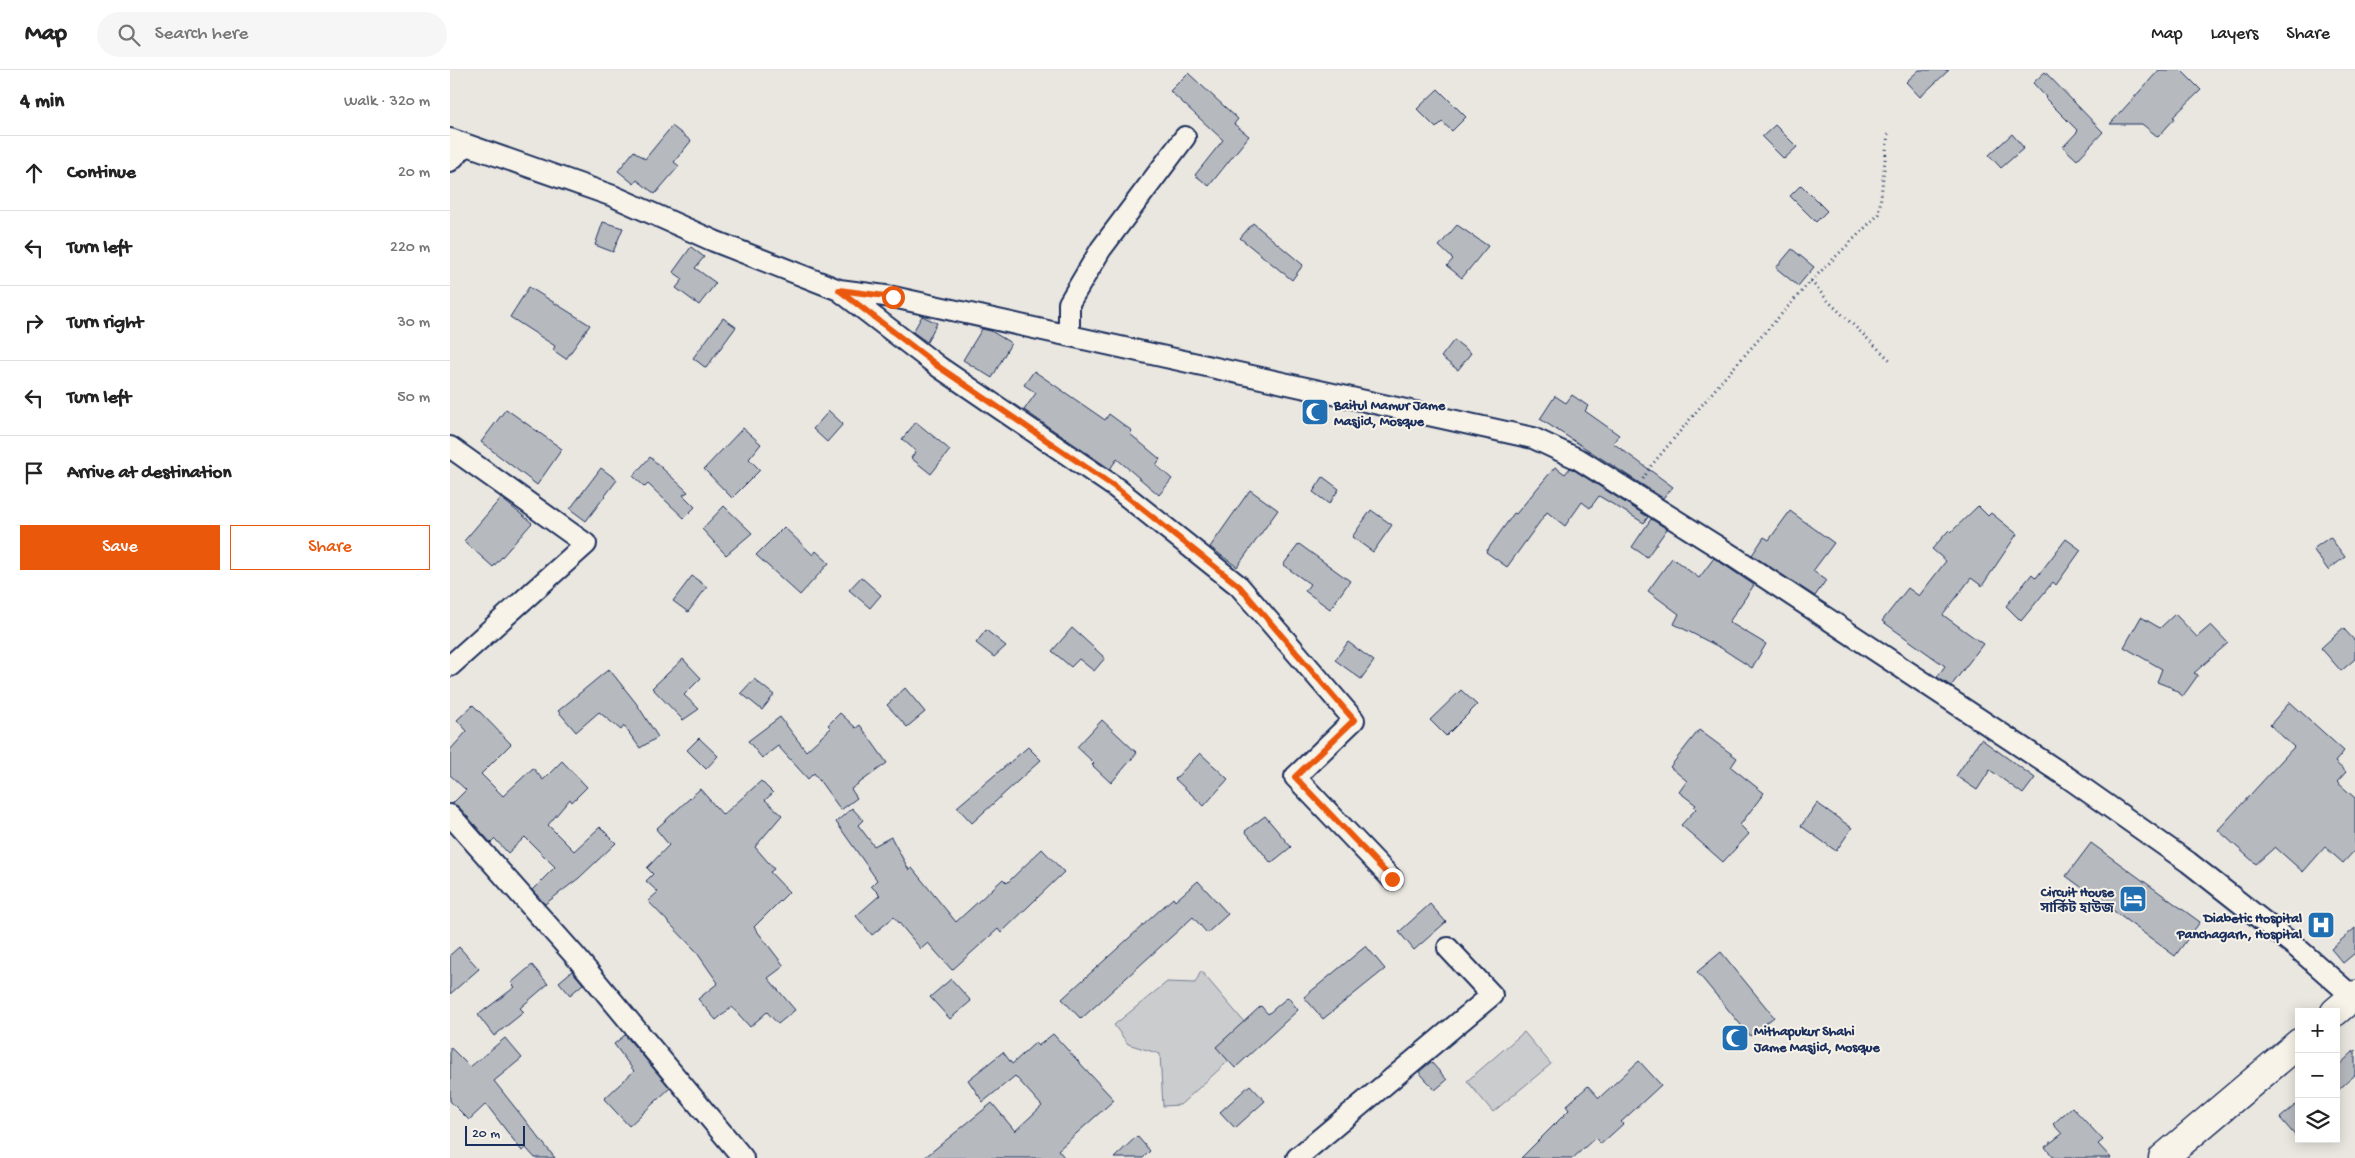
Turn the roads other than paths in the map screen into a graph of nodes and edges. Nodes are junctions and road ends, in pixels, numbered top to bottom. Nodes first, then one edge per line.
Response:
1 (1185, 137) dead end
2 (458, 142) edge
3 (450, 161) edge
4 (839, 290) junction
5 (1069, 336) junction
6 (450, 447) edge
7 (450, 666) edge
8 (450, 815) edge
9 (1392, 879) dead end
10 (1448, 948) dead end
11 (2348, 1001) edge
12 (2295, 1046) edge
13 (742, 1158) edge
14 (1297, 1158) edge
15 (2163, 1158) edge

1 - 5 street
2 - 3 street
2 - 4 street
4 - 5 street
4 - 9 street
5 - 11 street
6 - 7 street
8 - 13 street
10 - 14 street
12 - 15 highway

